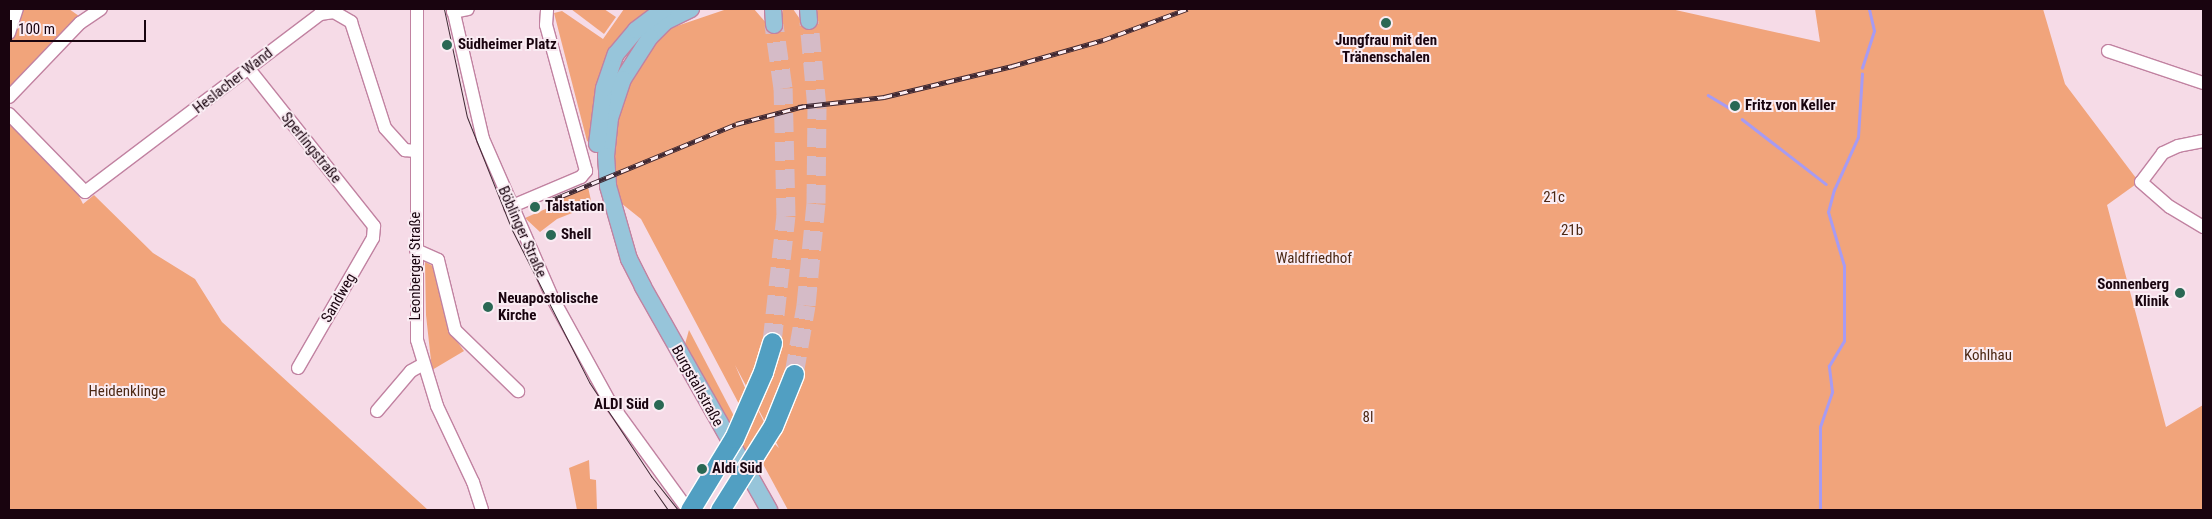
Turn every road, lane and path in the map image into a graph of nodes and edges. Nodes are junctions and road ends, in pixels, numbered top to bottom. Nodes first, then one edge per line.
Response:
1 (17, 9) edge
2 (101, 9) edge
3 (416, 9) edge
4 (468, 9) edge
5 (547, 9) edge
6 (664, 9) edge
7 (691, 9) edge
8 (453, 10) edge
9 (9, 33) edge
10 (2108, 51) dead end
11 (249, 69) junction
12 (2203, 83) edge
13 (9, 97) edge
14 (9, 114) edge
15 (2203, 141) edge
16 (415, 151) junction
17 (510, 207) junction
18 (374, 226) joint
19 (2203, 227) edge
20 (416, 250) junction
21 (629, 259) junction
22 (772, 342) tunnel mouth
23 (422, 365) junction
24 (298, 368) dead end
25 (794, 374) tunnel mouth
26 (518, 391) dead end
27 (377, 411) dead end
28 (482, 510) edge
29 (689, 510) edge
30 (720, 510) edge
31 (768, 510) edge

1 - 9 street
2 - 13 street
3 - 16 street, Leonberger Straße
4 - 8 street
5 - 17 street
6 - 21 main road, Burgstallstraße
7 - 21 main road, Burgstallstraße
8 - 17 street, Böblinger Straße
10 - 12 street
11 - 14 street, Heslacher Wand
11 - 16 street, Heslacher Wand
11 - 18 street, Sperlingstraße
15 - 19 street
16 - 20 street, Leonberger Straße
17 - 29 street, Böblinger Straße
18 - 24 street, Sandweg
20 - 23 street, Leonberger Straße
20 - 26 street
21 - 31 main road, Burgstallstraße
22 - 29 highway, bridge
23 - 27 street
23 - 28 street, Leonberger Straße
25 - 30 highway, bridge

